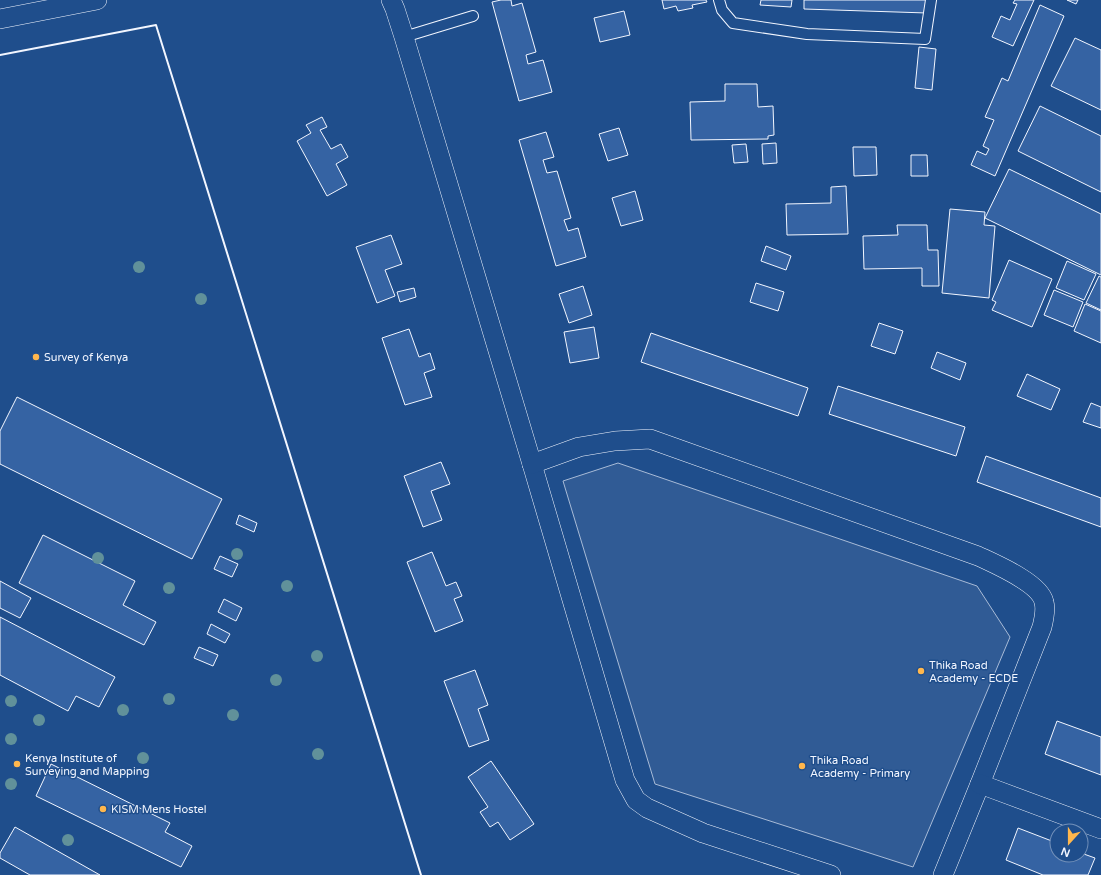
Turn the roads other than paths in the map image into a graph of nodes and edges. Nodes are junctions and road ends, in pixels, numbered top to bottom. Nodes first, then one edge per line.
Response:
1 (97, 0) edge
2 (391, 0) edge
3 (719, 0) edge
4 (931, 0) edge
5 (473, 16) dead end
6 (0, 19) edge
7 (404, 37) junction
8 (532, 464) junction
9 (980, 784) junction
10 (1101, 829) edge
11 (831, 875) edge
12 (943, 875) edge

1 - 6 street
2 - 7 street
3 - 4 lane
5 - 7 lane
7 - 8 street
8 - 9 street
8 - 11 street
9 - 10 street
9 - 12 street

